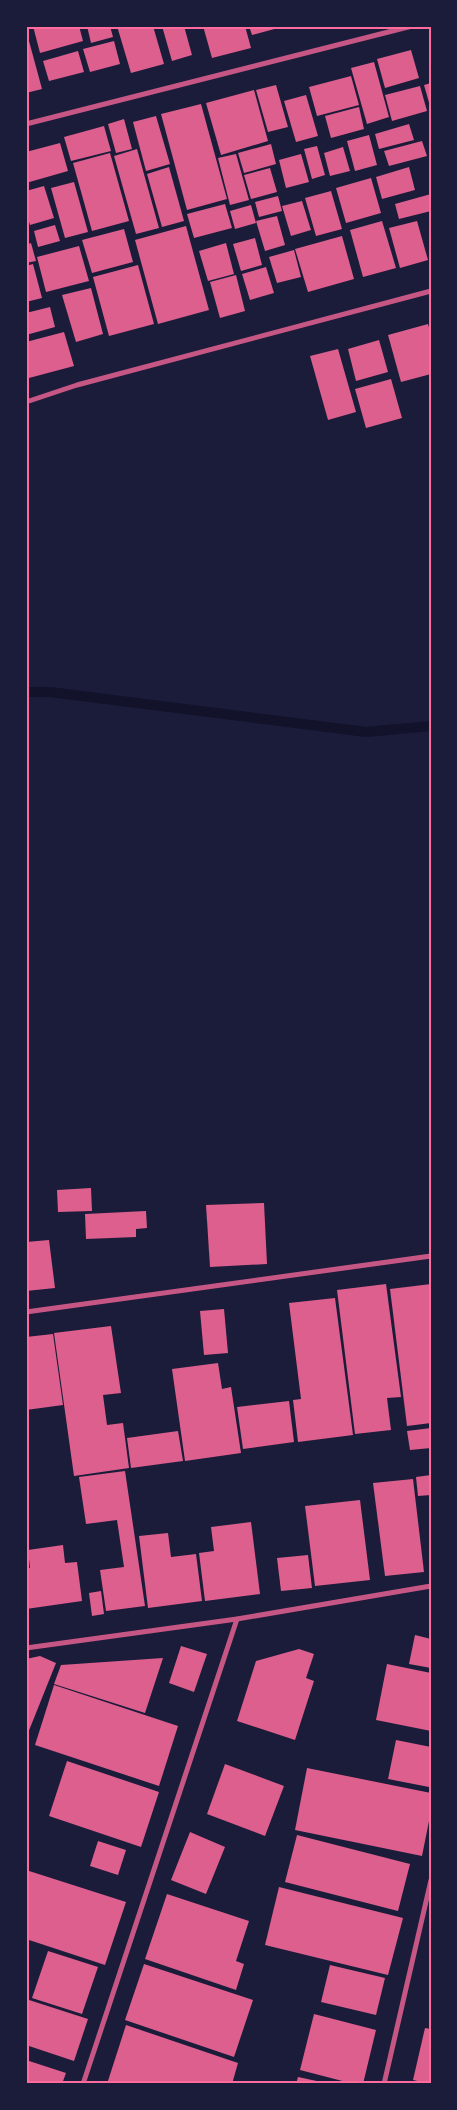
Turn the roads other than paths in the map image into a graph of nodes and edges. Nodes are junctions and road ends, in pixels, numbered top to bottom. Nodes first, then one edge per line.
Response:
1 (412, 26) edge
2 (26, 124) edge
3 (431, 290) edge
4 (26, 402) edge
5 (431, 1256) edge
6 (26, 1312) edge
7 (431, 1586) edge
8 (237, 1619) junction
9 (26, 1648) edge
10 (431, 1880) edge
11 (83, 2084) edge
12 (384, 2084) edge

1 - 2 street
3 - 4 street
5 - 6 street
7 - 8 street
8 - 9 street
8 - 11 street
10 - 12 street

